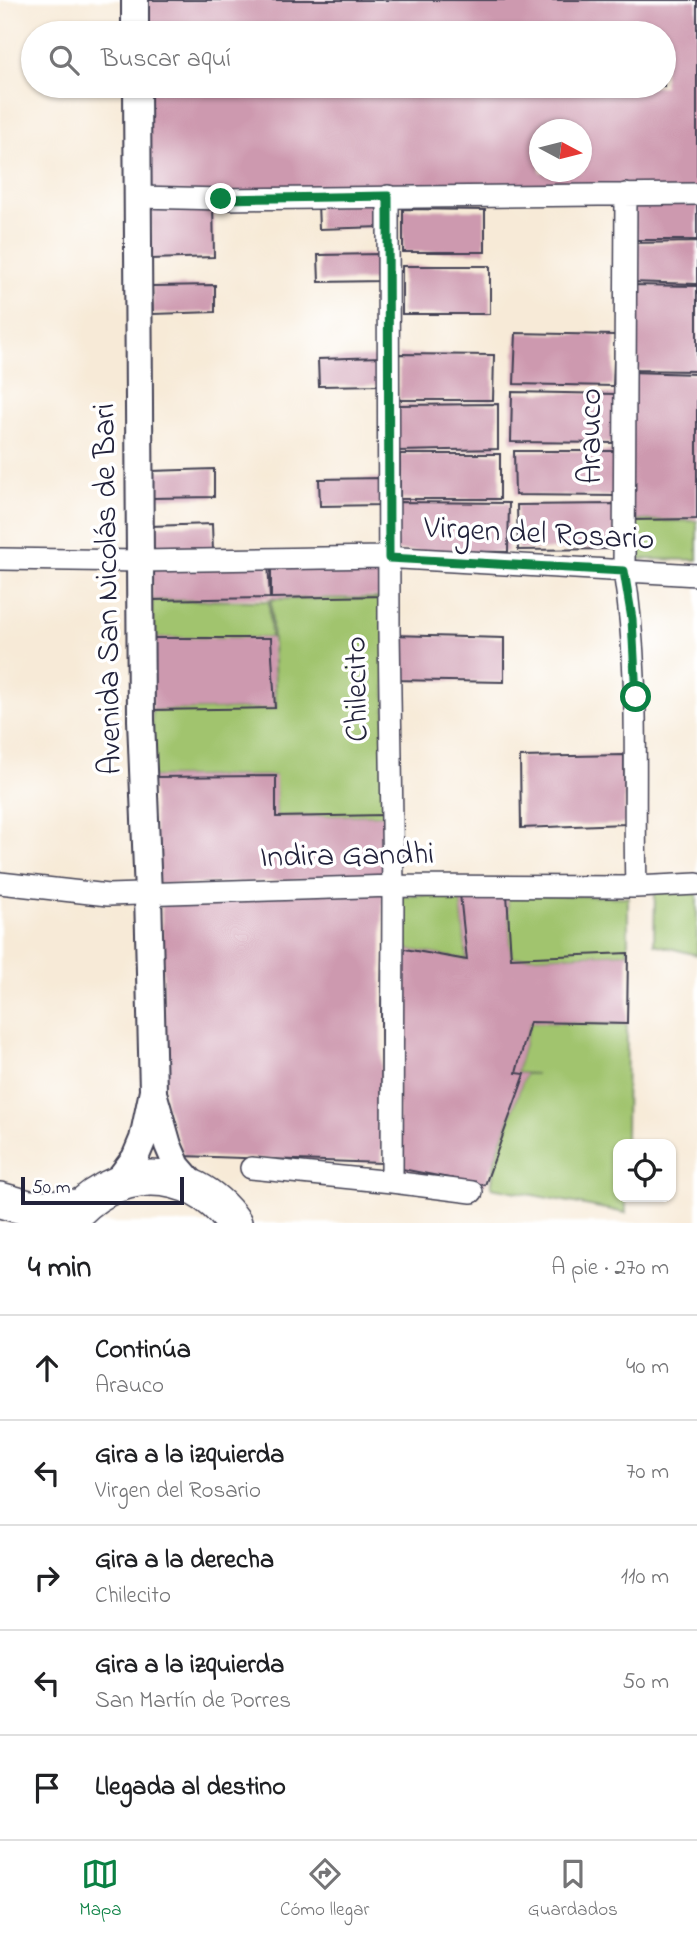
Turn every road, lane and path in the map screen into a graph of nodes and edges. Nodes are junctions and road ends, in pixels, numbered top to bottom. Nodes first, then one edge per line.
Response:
1 (135, 0) edge
2 (135, 21) edge
3 (136, 98) edge
4 (626, 194) junction
5 (697, 194) edge
6 (388, 196) junction
7 (139, 197) junction
8 (389, 558) junction
9 (0, 559) edge
10 (141, 561) junction
11 (624, 571) junction
12 (697, 575) edge
13 (0, 883) edge
14 (697, 884) edge
15 (393, 886) junction
16 (636, 887) junction
17 (148, 894) junction
18 (153, 1091) junction
19 (251, 1168) dead end
20 (393, 1182) junction
21 (116, 1183) junction
22 (196, 1188) junction
23 (472, 1192) dead end
24 (0, 1200) edge
25 (73, 1215) edge
26 (233, 1223) edge

1 - 2 street
3 - 7 street, Avenida San Nicolás de Bari
4 - 5 street
4 - 6 street
4 - 11 street, Arauco
6 - 7 street
6 - 8 street, Chilecito
7 - 10 street, Avenida San Nicolás de Bari
8 - 10 street, Virgen del Rosario
8 - 11 street, Virgen del Rosario
8 - 15 street, Chilecito
9 - 10 street, Virgen del Rosario
10 - 17 street, Avenida San Nicolás de Bari
11 - 12 street, Virgen del Rosario
11 - 16 street, Arauco
13 - 17 street, Indira Gandhi
14 - 16 street, Indira Gandhi
15 - 16 street, Indira Gandhi
15 - 17 street, Indira Gandhi
15 - 20 street, Chilecito
17 - 18 street, Avenida San Nicolás de Bari
18 - 21 street, Avenida San Nicolás de Bari
18 - 22 street, Avenida San Nicolás de Bari
19 - 20 street
20 - 23 street
21 - 22 highway
21 - 25 highway
22 - 26 highway
24 - 25 highway

